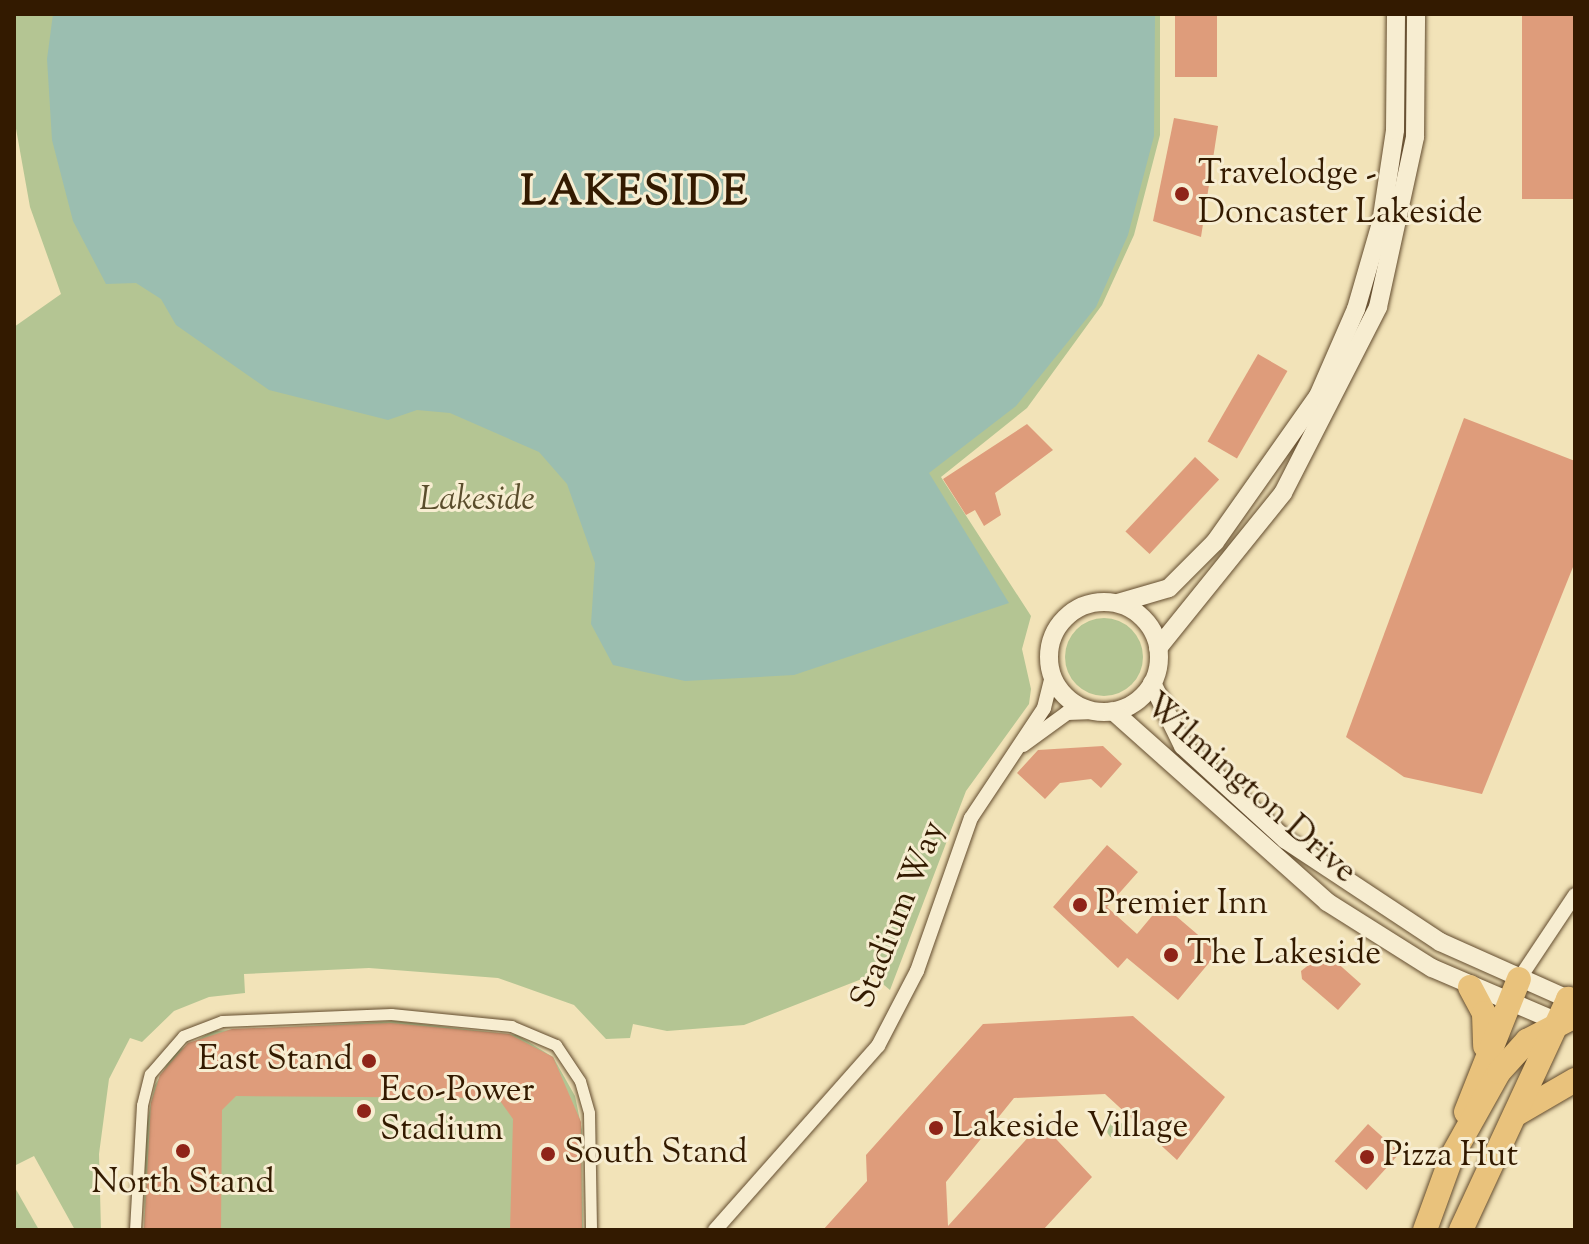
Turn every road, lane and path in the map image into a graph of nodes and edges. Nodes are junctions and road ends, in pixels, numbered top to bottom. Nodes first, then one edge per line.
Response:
1 (1396, 14) edge
2 (1416, 14) edge
3 (1118, 603) junction
4 (1158, 648) junction
5 (1052, 676) junction
6 (1152, 683) junction
7 (1104, 712) junction
8 (1004, 761) junction
9 (1575, 895) edge
10 (1519, 979) junction
11 (1470, 987) junction
12 (1507, 1003) junction
13 (1571, 1008) edge
14 (1480, 1064) junction
15 (1575, 1080) edge
16 (1513, 1117) junction
17 (1452, 1156) junction
18 (135, 1230) edge
19 (591, 1230) edge
20 (715, 1230) edge
21 (1425, 1230) edge
22 (1461, 1230) edge

1 - 3 street
2 - 4 street
3 - 4 street
3 - 5 street
4 - 6 street
5 - 7 street
5 - 8 street, Stadium Way
6 - 7 street
6 - 10 street, Wilmington Drive
7 - 8 street, Stadium Way
7 - 11 street, Wilmington Drive
8 - 20 street, Stadium Way
9 - 10 street
10 - 12 highway
10 - 13 street, Wilmington Drive
11 - 12 street, Wilmington Drive
11 - 14 highway
12 - 13 street, Wilmington Drive
12 - 14 highway
13 - 16 highway
13 - 17 highway
14 - 17 highway
15 - 16 highway
16 - 22 highway
17 - 21 highway
18 - 19 street

